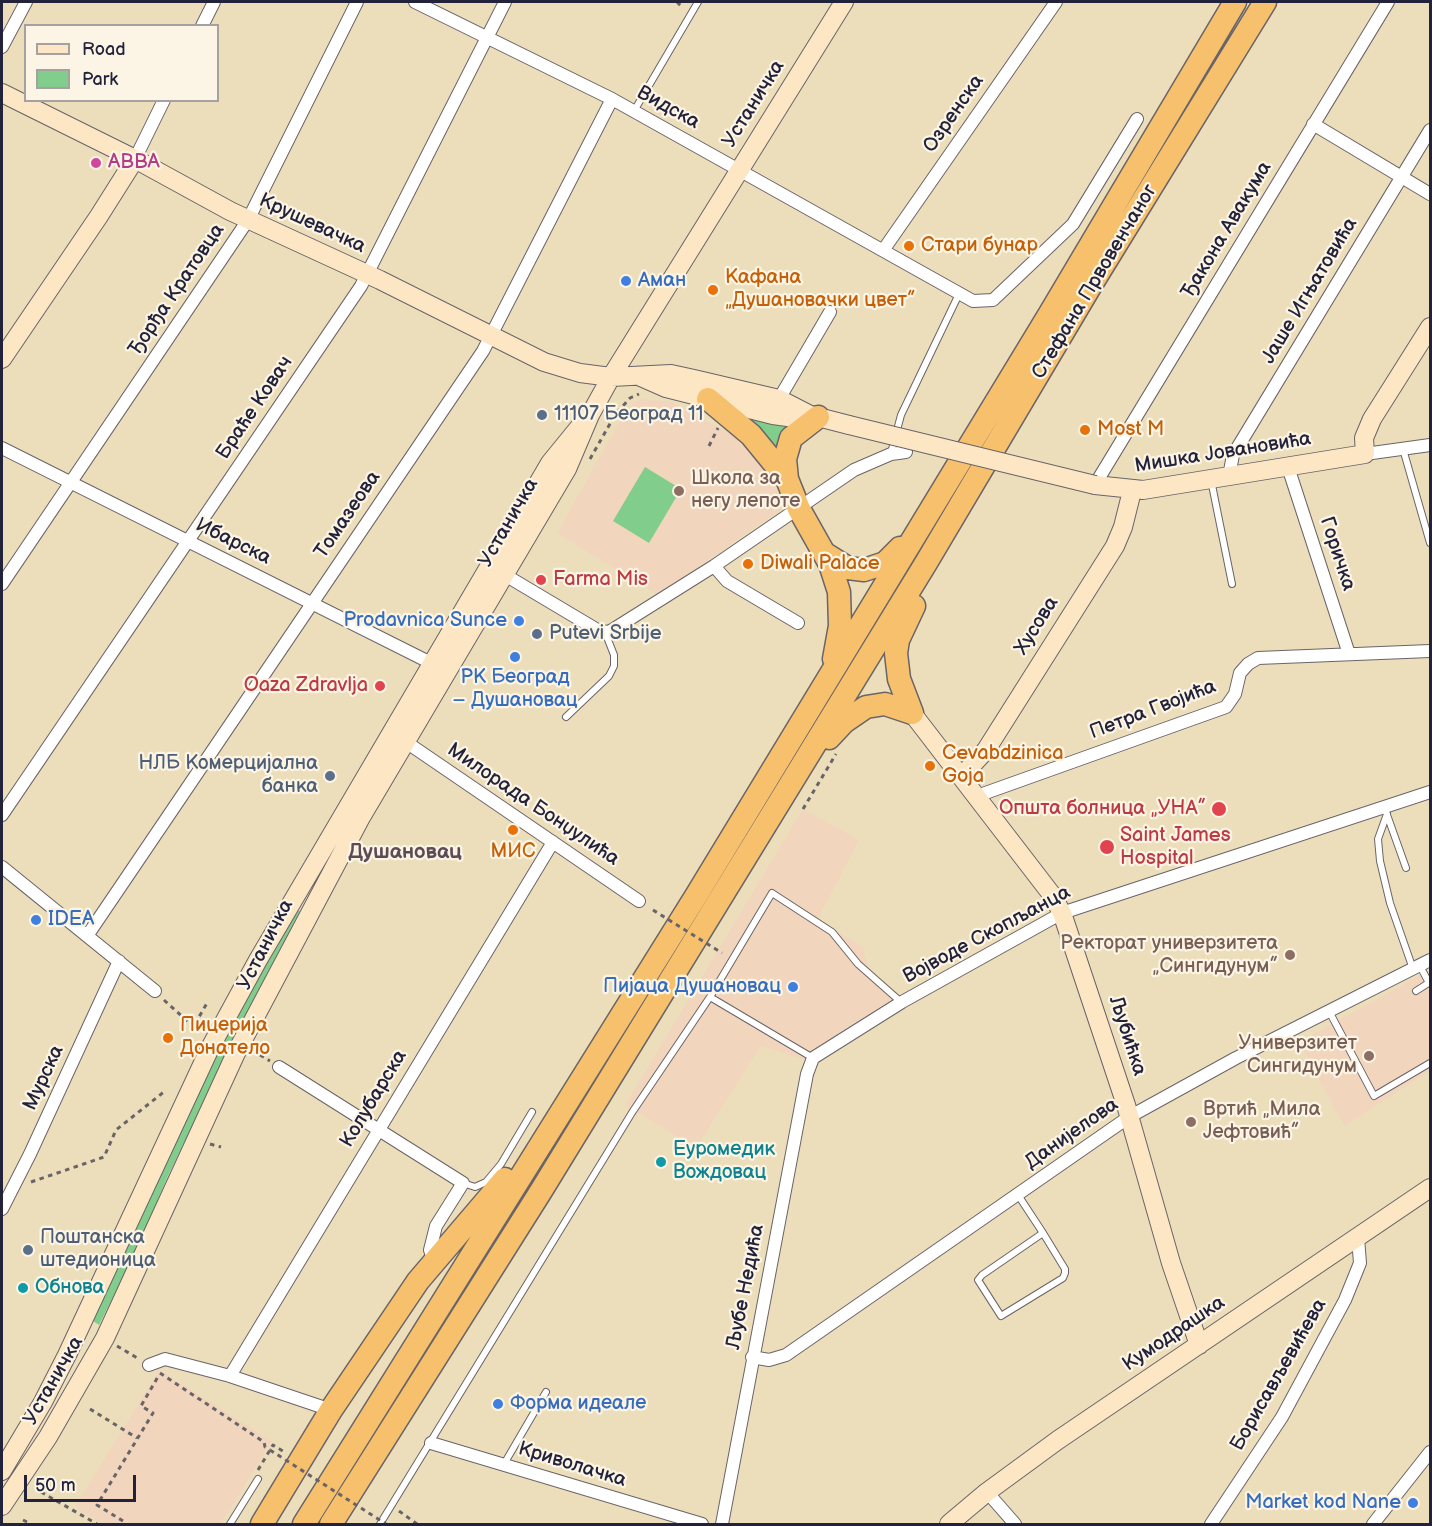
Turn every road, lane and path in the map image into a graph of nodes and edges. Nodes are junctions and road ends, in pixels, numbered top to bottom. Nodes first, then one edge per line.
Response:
1 (26, 2) edge
2 (214, 2) edge
3 (357, 2) edge
4 (415, 2) edge
5 (505, 2) edge
6 (677, 2) edge
7 (698, 2) edge
8 (844, 2) edge
9 (1056, 2) edge
10 (1235, 2) edge
11 (1265, 2) edge
12 (1388, 2) edge
13 (681, 6) dead end
14 (203, 24) edge
15 (487, 37) junction
16 (2, 47) edge
17 (2, 93) edge
18 (612, 99) junction
19 (163, 102) edge
20 (634, 111) junction
21 (1137, 119) dead end
22 (1313, 124) junction
23 (1431, 130) edge
24 (135, 159) junction
25 (739, 170) junction
26 (1402, 177) junction
27 (1431, 194) edge
28 (248, 220) junction
29 (884, 249) junction
30 (367, 274) junction
31 (959, 294) junction
32 (830, 312) dead end
33 (1431, 327) edge
34 (491, 337) junction
35 (2, 359) edge
36 (611, 376) junction
37 (639, 376) junction
38 (644, 394) dead end
39 (708, 399) junction
40 (778, 399) junction
41 (814, 416) junction
42 (722, 423) dead end
43 (709, 446) dead end
44 (1431, 446) edge
45 (2, 448) edge
46 (1403, 449) junction
47 (906, 452) dead end
48 (891, 454) junction
49 (1365, 454) junction
50 (586, 467) dead end
51 (1288, 467) junction
52 (1229, 476) junction
53 (787, 479) junction
54 (1211, 480) junction
55 (71, 481) junction
56 (1097, 482) junction
57 (1132, 491) junction
58 (799, 509) junction
59 (928, 514) junction
60 (188, 542) junction
61 (1431, 543) edge
62 (824, 553) junction
63 (926, 563) junction
64 (714, 566) junction
65 (498, 571) junction
66 (2, 584) edge
67 (1232, 584) dead end
68 (312, 602) junction
69 (798, 623) dead end
70 (604, 632) junction
71 (1431, 651) edge
72 (1349, 654) junction
73 (440, 668) junction
74 (833, 669) junction
75 (912, 713) junction
76 (566, 717) dead end
77 (406, 742) junction
78 (839, 748) dead end
79 (807, 756) junction
80 (962, 776) junction
81 (1431, 792) edge
82 (977, 796) junction
83 (803, 809) dead end
84 (1385, 811) junction
85 (2, 815) edge
86 (553, 842) junction
87 (2, 867) edge
88 (1406, 868) dead end
89 (639, 901) dead end
90 (653, 910) dead end
91 (1062, 913) junction
92 (87, 936) junction
93 (722, 953) dead end
94 (119, 961) junction
95 (1421, 965) edge
96 (1430, 982) edge
97 (1416, 990) dead end
98 (154, 991) joint
99 (710, 997) junction
100 (902, 1002) junction
101 (207, 1003) dead end
102 (1330, 1013) junction
103 (813, 1058) junction
104 (1431, 1063) edge
105 (279, 1067) dead end
106 (165, 1091) dead end
107 (562, 1108) junction
108 (532, 1112) dead end
109 (1129, 1117) junction
110 (378, 1130) junction
111 (463, 1183) junction
112 (1431, 1188) edge
113 (12, 1189) junction
114 (1018, 1195) junction
115 (2, 1209) edge
116 (1043, 1233) junction
117 (1358, 1238) junction
118 (434, 1261) junction
119 (1199, 1345) junction
120 (752, 1357) junction
121 (149, 1365) dead end
122 (230, 1376) junction
123 (546, 1392) dead end
124 (90, 1409) dead end
125 (331, 1410) junction
126 (138, 1438) junction
127 (431, 1443) junction
128 (270, 1450) junction
129 (1431, 1452) edge
130 (291, 1456) dead end
131 (503, 1465) junction
132 (2, 1471) edge
133 (256, 1478) joint
134 (41, 1492) dead end
135 (987, 1492) junction
136 (2, 1506) edge
137 (392, 1506) junction
138 (23, 1520) dead end
139 (123, 1521) dead end
140 (31, 1524) edge
141 (97, 1524) edge
142 (230, 1524) edge
143 (262, 1524) edge
144 (304, 1524) edge
145 (330, 1524) edge
146 (380, 1524) edge
147 (386, 1524) edge
148 (417, 1524) edge
149 (702, 1524) edge
150 (722, 1524) edge
151 (949, 1524) edge
152 (1015, 1524) edge
153 (1211, 1524) edge
154 (1373, 1524) edge

1 - 16 street
2 - 14 street
3 - 28 street, Ђорђа Кратовца
4 - 15 street, Видска
5 - 15 street, Браће Ковач
6 - 13 path
7 - 20 lane
8 - 25 main road, Устаничка
9 - 29 street, Озренска
10 - 59 highway, Стефана Првовенчаног
11 - 63 highway, Стефана Првовенчаног
12 - 22 street, Ђакона Авакума
15 - 18 street, Видска
15 - 30 street, Браће Ковач
17 - 24 main road, Крушевачка
18 - 20 street, Видска
18 - 34 street, Томазеова
19 - 24 street
20 - 25 street, Видска
21 - 31 street, Видска
22 - 26 street
22 - 56 street, Ђакона Авакума
23 - 26 street, Јаше Игњатовића
24 - 28 main road, Крушевачка
24 - 35 main road
25 - 29 street, Видска
25 - 36 main road, Устаничка
26 - 27 street
26 - 52 street, Јаше Игњатовића
28 - 30 main road, Крушевачка
28 - 55 street, Ђорђа Кратовца
29 - 31 street, Видска
30 - 34 main road, Крушевачка
30 - 60 street, Браће Ковач
31 - 48 lane
32 - 40 street
33 - 49 main road
34 - 36 main road, Крушевачка
34 - 68 street, Томазеова
36 - 37 main road, Крушевачка
36 - 65 main road, Устаничка
37 - 39 main road
37 - 40 main road, Крушевачка
38 - 50 path
39 - 41 main road
39 - 53 highway
40 - 41 main road, Крушевачка
41 - 53 highway
41 - 56 main road, Мишка Јовановића, bridge
42 - 43 path
44 - 46 street, Мишка Јовановића
45 - 55 street, Ибарска
46 - 49 street, Мишка Јовановића
46 - 61 lane
47 - 48 street
48 - 58 street
49 - 51 main road, Мишка Јовановића
51 - 52 main road, Мишка Јовановића
51 - 72 street, Горичка
52 - 54 main road, Мишка Јовановића
53 - 58 highway
54 - 57 main road, Мишка Јовановића
54 - 67 lane
55 - 60 street, Ибарска
55 - 66 street, Ђорђа Кратовца
56 - 57 main road, Мишка Јовановића
57 - 80 main road, Хусова
58 - 62 highway
58 - 64 street
59 - 62 highway
59 - 74 highway
60 - 68 street, Ибарска
60 - 85 street, Браће Ковач
62 - 74 highway
63 - 75 highway
63 - 79 highway
64 - 69 street
64 - 70 street
65 - 70 street
65 - 73 main road, Устаничка
68 - 73 street, Ибарска
68 - 92 street, Томазеова
70 - 76 lane
71 - 72 street, Петра Гвојића
72 - 82 street, Петра Гвојића
73 - 77 main road, Устаничка
73 - 132 main road, Устаничка
74 - 107 highway
75 - 79 highway
75 - 80 main road, Љубићка
77 - 86 street, Милорада Бонџулића
77 - 136 main road, Устаничка
78 - 83 path
79 - 145 highway
80 - 82 main road, Љубићка
81 - 84 street, Војводе Скопљанца
82 - 91 main road, Љубићка
84 - 88 lane
84 - 91 street, Војводе Скопљанца
84 - 95 lane
86 - 89 street, Милорада Бонџулића
86 - 110 street, Колубарска
87 - 92 street
90 - 93 path, bridge
91 - 100 street, Војводе Скопљанца
91 - 109 main road, Љубићка
92 - 94 street
94 - 98 street
94 - 113 street, Мурска
95 - 96 lane
95 - 102 street, Данијелова
96 - 97 lane
98 - 101 path
99 - 100 lane
99 - 103 lane
99 - 127 lane
100 - 103 street, Војводе Скопљанца
102 - 104 lane
102 - 109 street, Данијелова
103 - 120 street, Љубе Недића
105 - 110 street
106 - 113 path
107 - 118 highway
107 - 144 highway
108 - 111 lane
109 - 114 street, Данијелова
109 - 119 main road, Љубићка
110 - 111 street
110 - 122 street, Колубарска
111 - 118 street
112 - 117 main road, Кумодрашка
113 - 115 street, Мурска
114 - 116 lane
114 - 120 street, Данијелова
116 - 116 lane
117 - 119 main road, Кумодрашка
117 - 153 street, Борисављевићева
118 - 125 highway
119 - 135 main road, Кумодрашка
120 - 150 street, Љубе Недића
121 - 122 street
122 - 125 street
123 - 131 lane
124 - 126 path
125 - 143 highway
126 - 128 path
126 - 139 path
127 - 131 street, Криволачка
127 - 137 lane
128 - 130 path
128 - 133 path
128 - 147 path, bridge
129 - 154 street
131 - 149 street, Криволачка
133 - 142 lane
134 - 141 path
135 - 151 main road, Кумодрашка
135 - 152 street
137 - 146 lane
137 - 148 path
138 - 140 path

